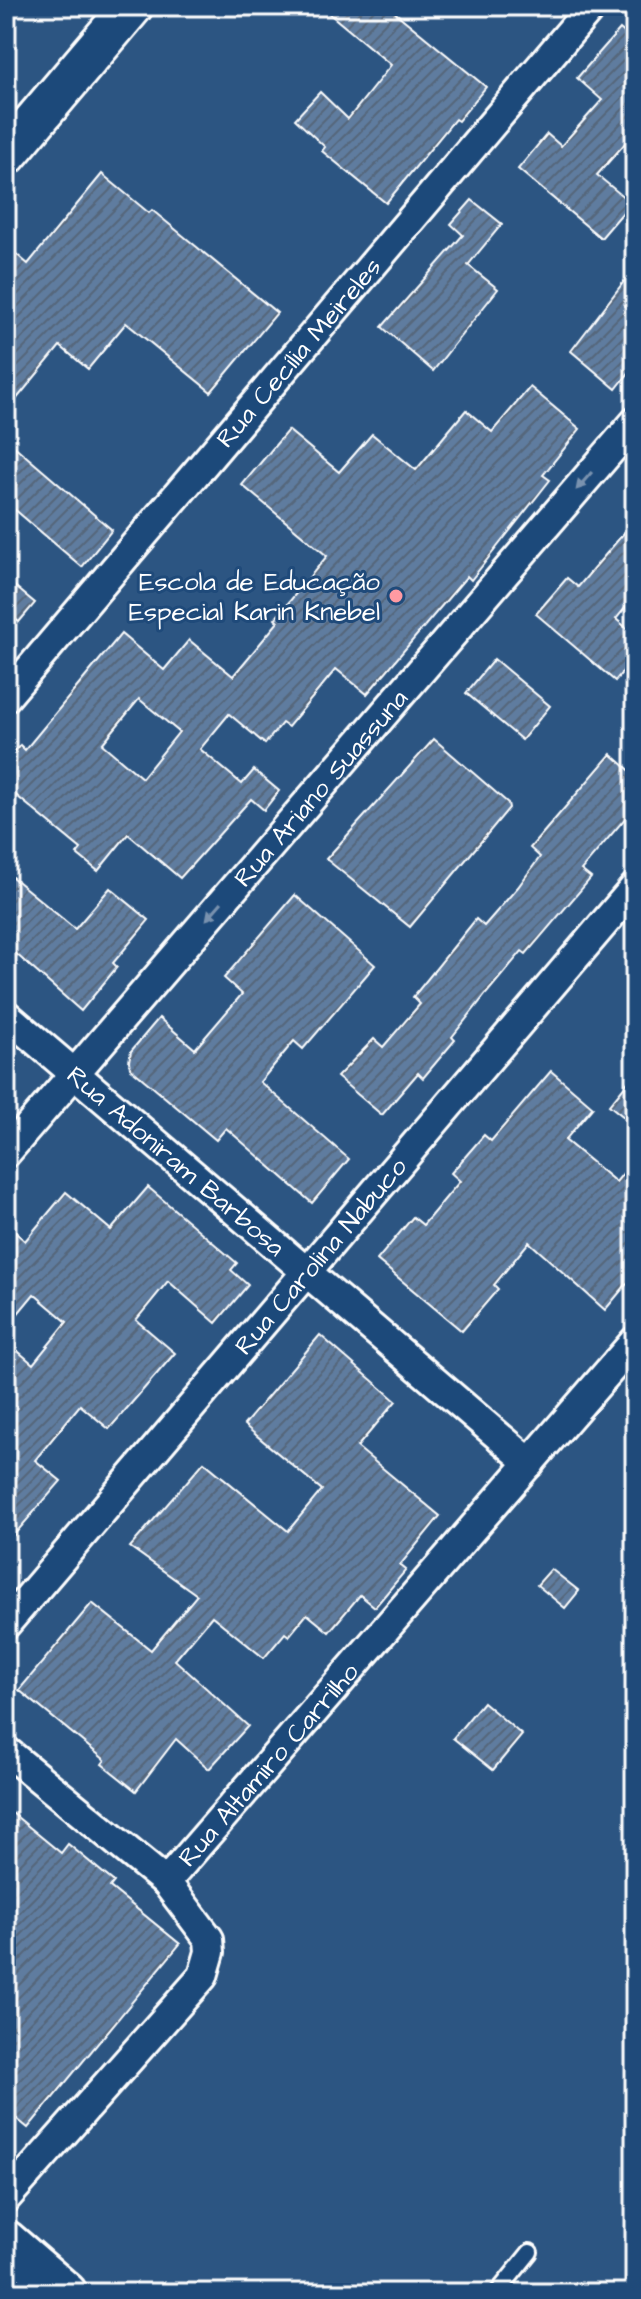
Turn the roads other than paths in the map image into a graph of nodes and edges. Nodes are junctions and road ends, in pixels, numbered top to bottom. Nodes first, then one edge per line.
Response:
1 (132, 6) edge
2 (592, 6) edge
3 (6, 155) edge
4 (635, 422) edge
5 (6, 697) edge
6 (635, 887) edge
7 (6, 1015) edge
8 (75, 1073) junction
9 (6, 1153) edge
10 (307, 1271) junction
11 (635, 1341) edge
12 (530, 1463) junction
13 (6, 1624) edge
14 (6, 1751) edge
15 (166, 1882) junction
16 (6, 2198) edge
17 (6, 2241) edge
18 (530, 2252) dead end
19 (66, 2293) edge
20 (497, 2293) edge

1 - 3 main road
2 - 5 street, Rua Cecília Meireles
4 -> 8 street, Rua Ariano Suassuna
6 - 10 street, Rua Carolina Nabuco
7 - 8 street, Rua Adoniram Barbosa
8 - 9 street, Rua Ariano Suassuna
8 - 10 street, Rua Adoniram Barbosa
10 - 12 street, Rua Adoniram Barbosa
10 - 13 street, Rua Carolina Nabuco
11 - 12 street, Rua Altamiro Carrilho
12 - 15 street, Rua Altamiro Carrilho
14 - 15 street
15 - 16 street, Rua Altamiro Carrilho
17 - 19 main road
18 - 20 lane

